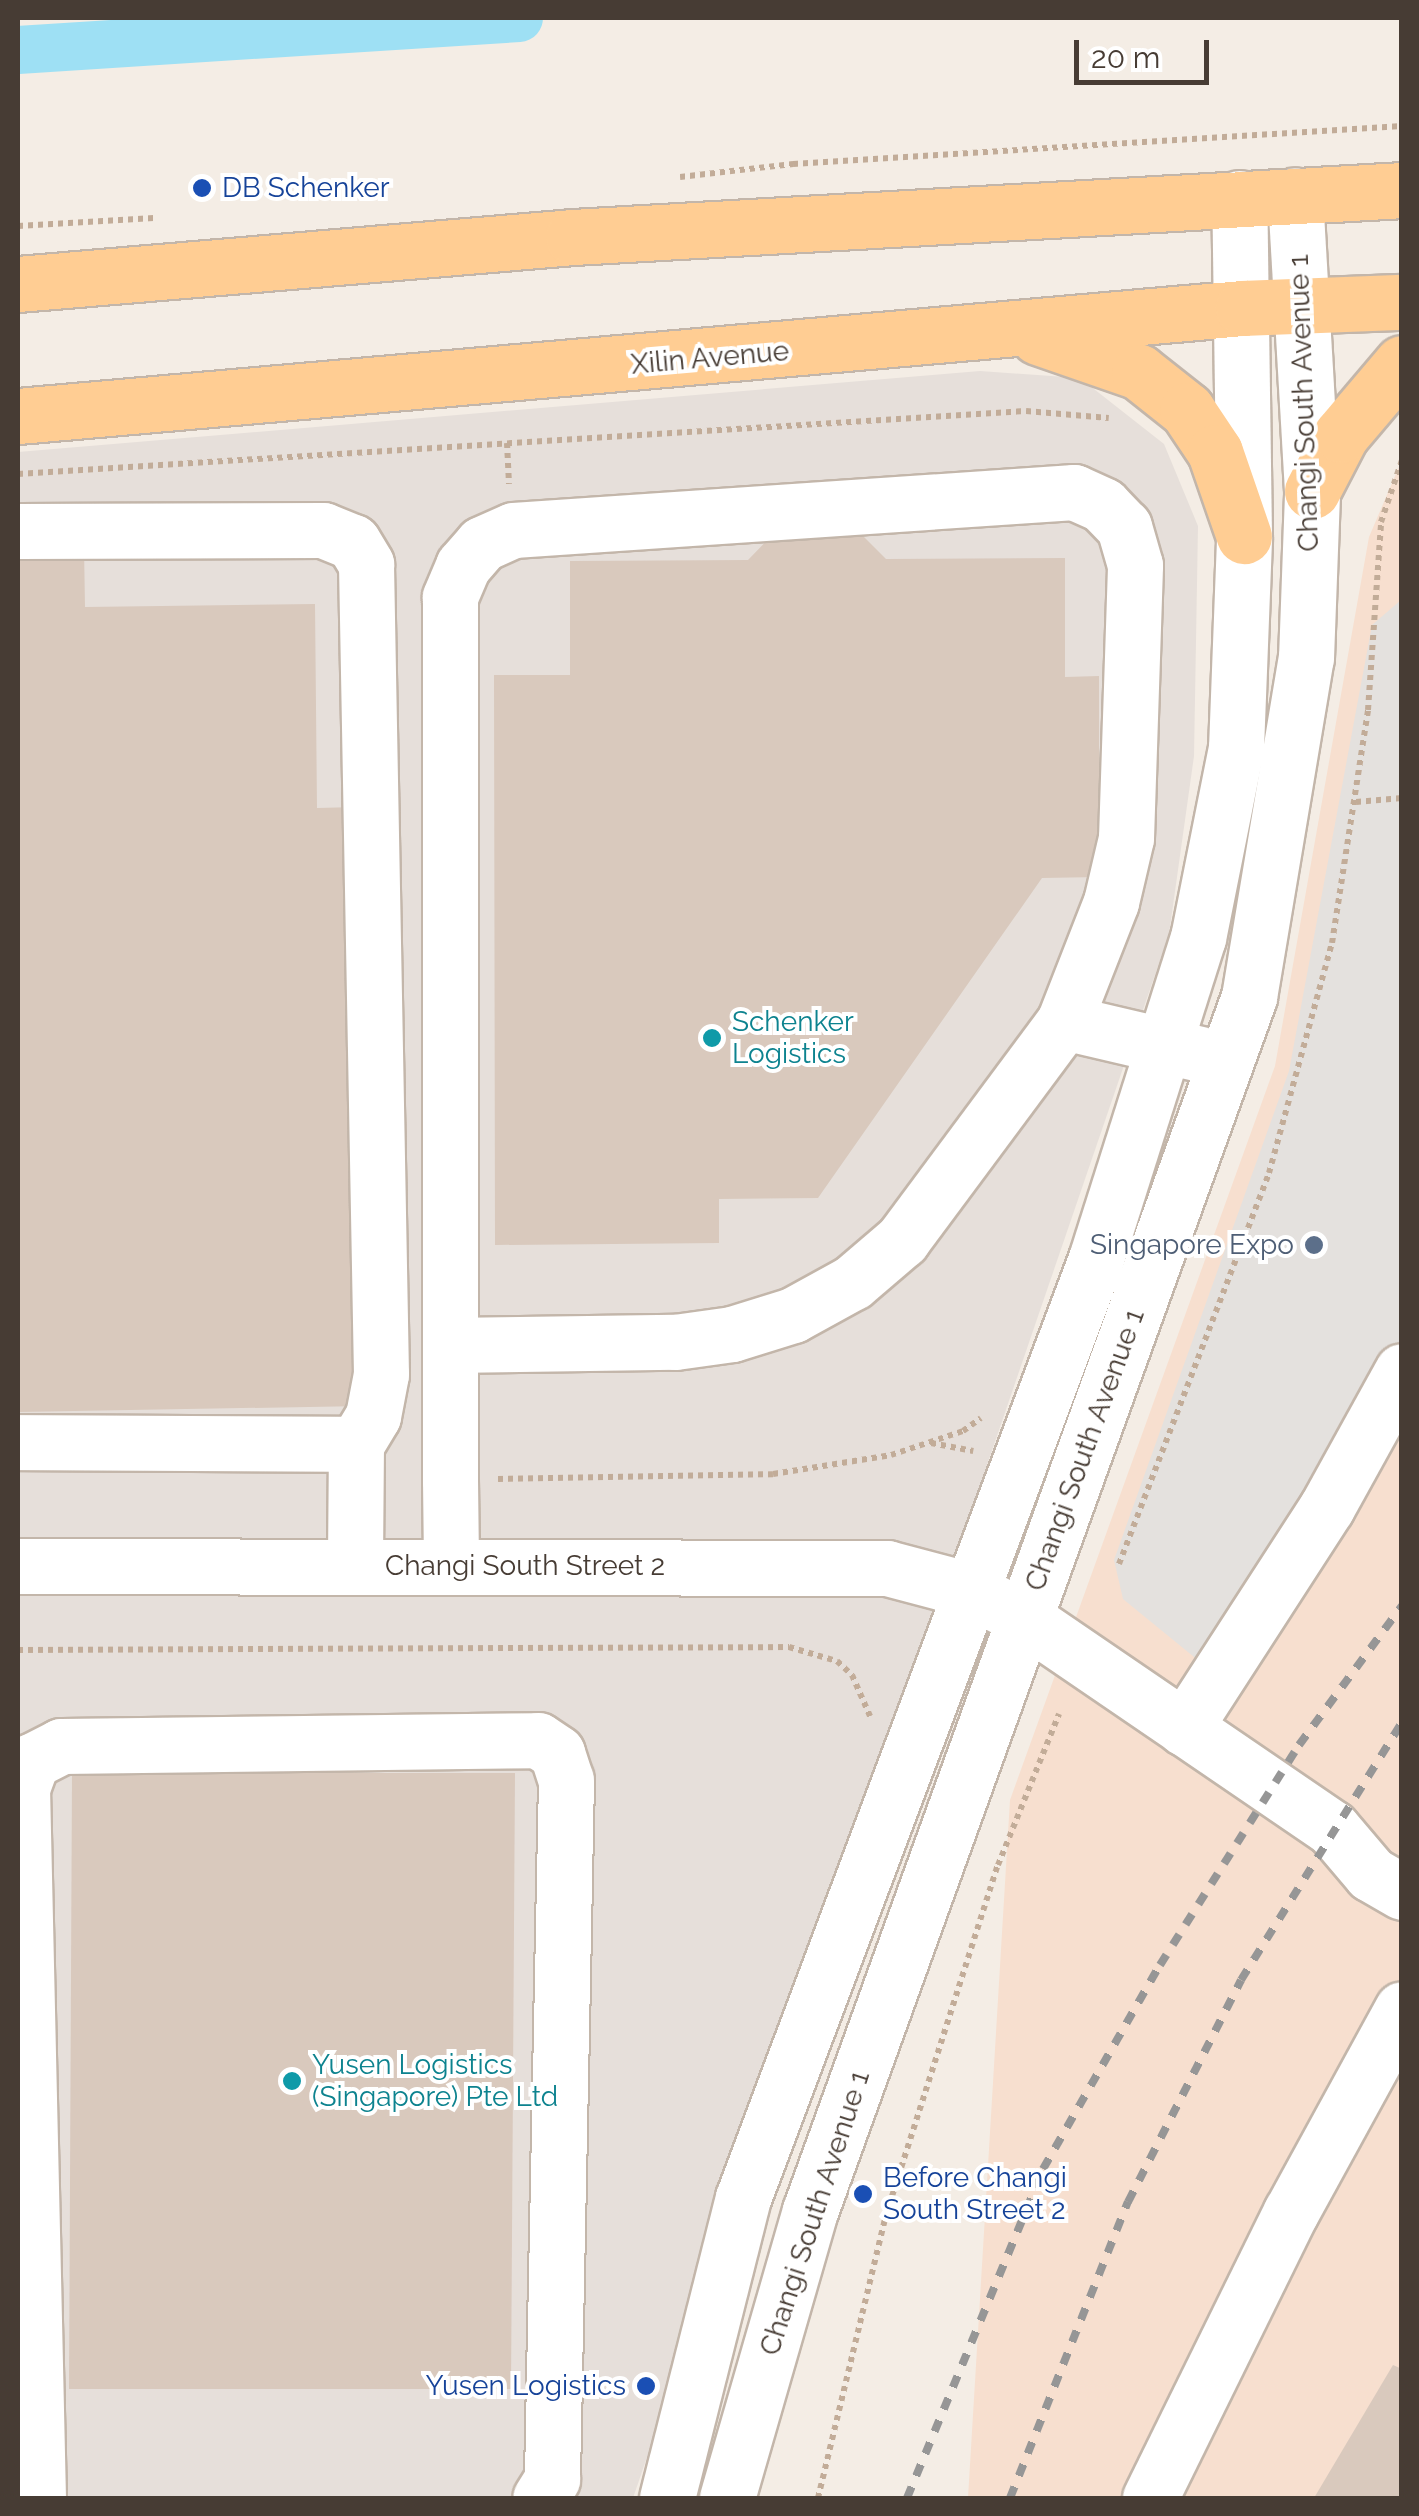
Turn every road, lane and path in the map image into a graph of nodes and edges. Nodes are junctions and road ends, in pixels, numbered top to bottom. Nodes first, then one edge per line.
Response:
1 (1402, 190) edge
2 (1295, 195) junction
3 (1239, 198) junction
4 (18, 284) edge
5 (1402, 302) edge
6 (1302, 305) junction
7 (1243, 308) junction
8 (1024, 332) junction
9 (1402, 362) edge
10 (18, 416) edge
11 (1128, 428) dead end
12 (507, 443) junction
13 (508, 467) dead end
14 (18, 474) edge
15 (1312, 490) junction
16 (18, 531) edge
17 (1244, 536) junction
18 (1402, 798) edge
19 (1356, 802) dead end
20 (1064, 1022) junction
21 (1166, 1048) junction
22 (1227, 1058) junction
23 (450, 1346) junction
24 (1402, 1371) edge
25 (991, 1406) dead end
26 (18, 1442) edge
27 (928, 1443) junction
28 (356, 1444) junction
29 (979, 1452) dead end
30 (450, 1480) junction
31 (355, 1565) junction
32 (451, 1565) junction
33 (18, 1566) edge
34 (970, 1590) junction
35 (1024, 1618) junction
36 (1060, 1714) dead end
37 (1184, 1728) junction
38 (1332, 1828) junction
39 (1402, 1854) edge
40 (1402, 1892) edge
41 (1402, 2009) edge
42 (38, 2498) edge
43 (540, 2498) edge
44 (667, 2498) edge
45 (727, 2498) edge
46 (818, 2498) edge
47 (1150, 2498) edge

1 - 2 main road
2 - 3 main road
2 - 6 street, Changi South Avenue 1
3 - 4 main road
3 - 7 street, Changi South Avenue 1
5 - 6 main road, Xilin Avenue
6 - 7 main road, Xilin Avenue
6 - 15 street, Changi South Avenue 1
7 - 8 main road, Xilin Avenue
7 - 17 street, Changi South Avenue 1
8 - 10 main road, Xilin Avenue
8 - 17 main road
9 - 15 main road
11 - 12 path
12 - 13 path
12 - 14 path
15 - 22 street, Changi South Avenue 1
16 - 28 street
17 - 21 street, Changi South Avenue 1
18 - 19 path
20 - 21 street
20 - 23 street
20 - 23 street
21 - 22 street
21 - 34 street, Changi South Avenue 1
22 - 35 street, Changi South Avenue 1
23 - 30 street
24 - 37 street
25 - 27 path
26 - 28 street
27 - 29 path
27 - 30 path
28 - 31 street
30 - 32 street
31 - 32 street, Changi South Street 2
31 - 33 street, Changi South Street 2
32 - 34 street, Changi South Street 2
34 - 35 street, Changi South Street 2
34 - 44 street, Changi South Avenue 1
35 - 37 street, Changi South Street 2
35 - 45 street, Changi South Avenue 1
36 - 46 path
37 - 38 street, Changi South Street 2
38 - 39 street
38 - 40 street
41 - 47 street
42 - 43 street

